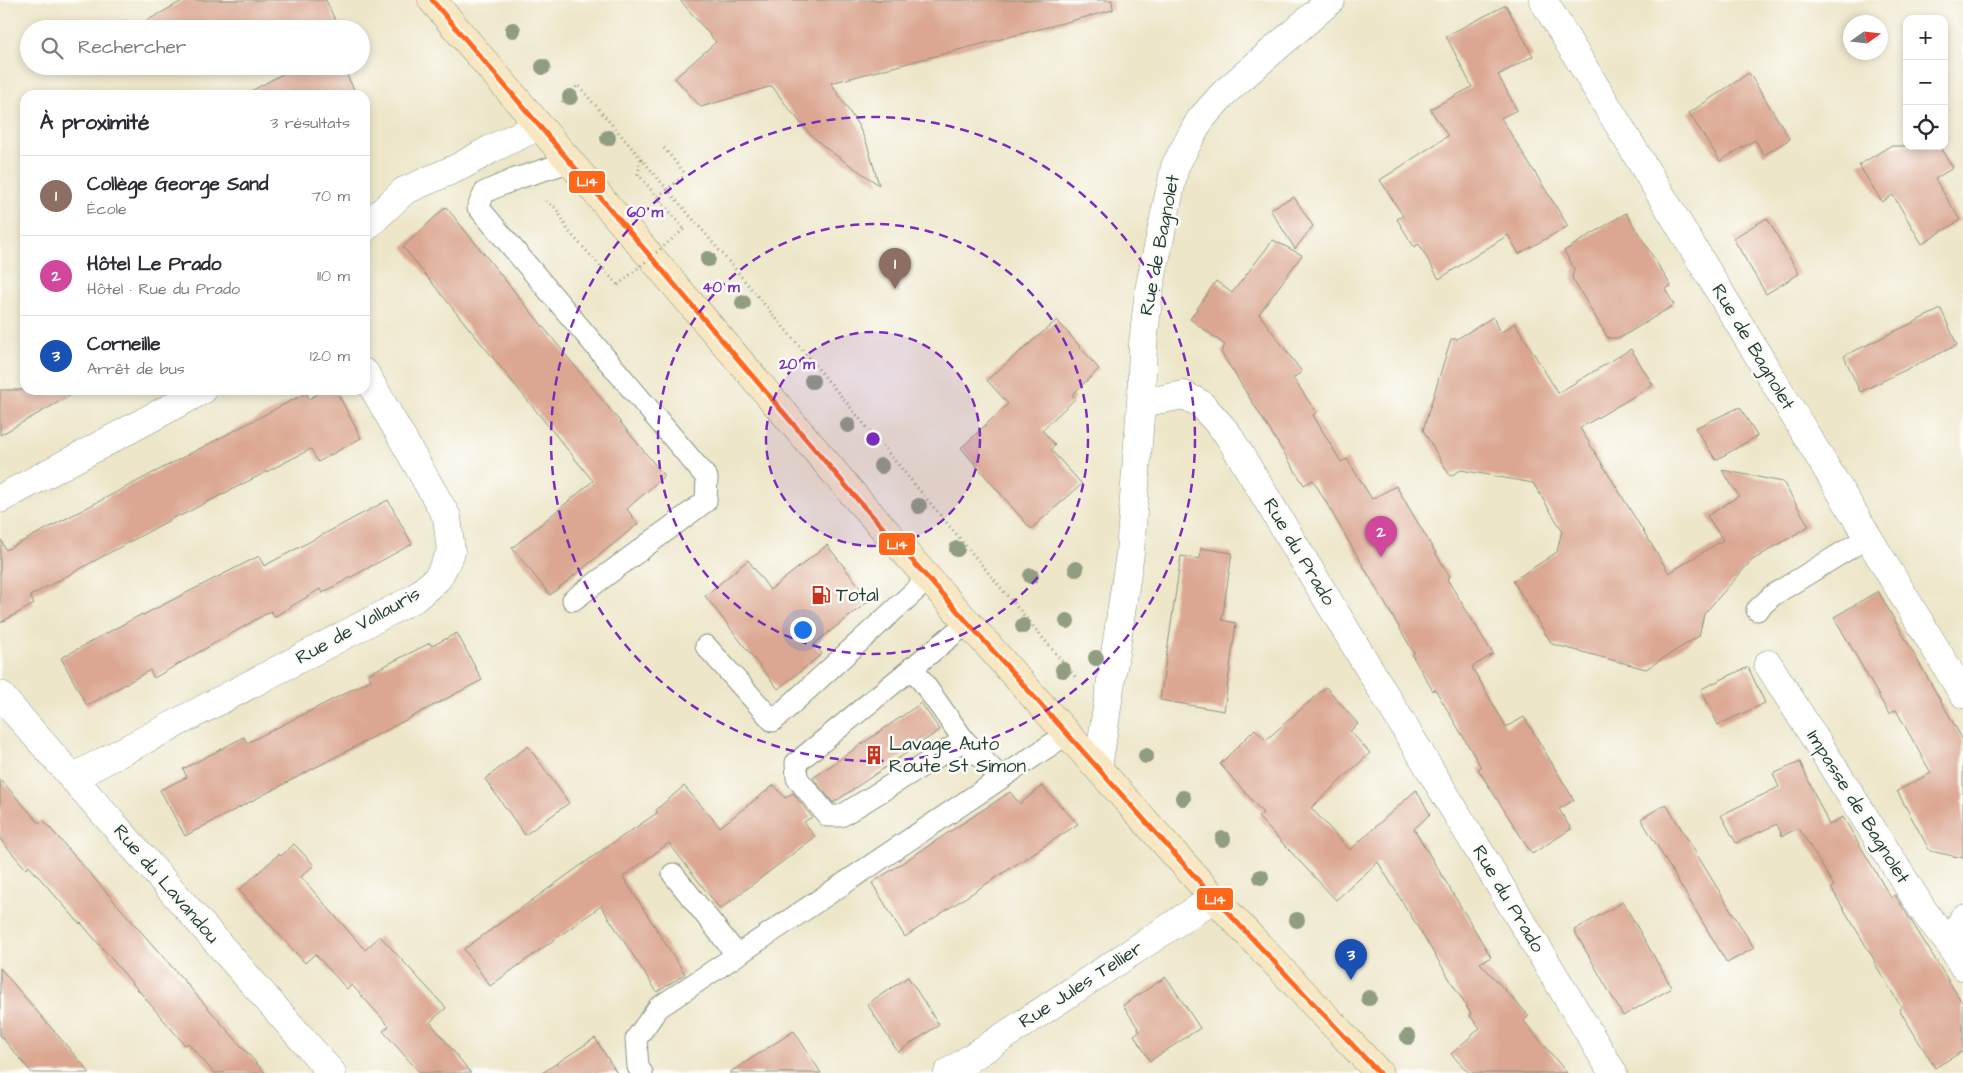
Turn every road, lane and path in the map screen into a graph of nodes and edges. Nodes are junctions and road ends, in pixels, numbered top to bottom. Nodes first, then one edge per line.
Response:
1 (432, 0) edge
2 (1330, 0) edge
3 (1543, 0) edge
4 (539, 126) junction
5 (664, 148) dead end
6 (641, 159) junction
7 (569, 162) junction
8 (658, 196) junction
9 (370, 223) edge
10 (569, 232) dead end
11 (370, 382) edge
12 (194, 395) edge
13 (1141, 403) junction
14 (0, 499) edge
15 (1868, 536) junction
16 (928, 579) junction
17 (573, 600) dead end
18 (1757, 610) dead end
19 (967, 623) junction
20 (706, 646) dead end
21 (1768, 664) dead end
22 (912, 667) junction
23 (1081, 683) dead end
24 (0, 694) edge
25 (1963, 694) edge
26 (1067, 734) junction
27 (964, 740) junction
28 (1098, 768) junction
29 (72, 778) junction
30 (1001, 778) junction
31 (673, 874) dead end
32 (1214, 898) junction
33 (1963, 919) edge
34 (737, 955) junction
35 (1958, 957) edge
36 (332, 1073) edge
37 (642, 1073) edge
38 (948, 1073) edge
39 (1379, 1073) edge
40 (1613, 1073) edge

1 - 4 main road
2 - 13 street, Rue de Bagnolet
3 - 15 street, Rue de Bagnolet
4 - 6 path
4 - 7 main road
4 - 9 street
5 - 8 path, bridge
6 - 8 path
6 - 23 path
7 - 16 main road
7 - 17 lane
8 - 10 path, bridge
11 - 29 street, Rue de Vallauris
12 - 14 street
13 - 28 street
13 - 40 street, Rue du Prado
15 - 18 lane
15 - 25 street, Rue de Bagnolet
16 - 19 main road
16 - 20 lane
19 - 22 lane
19 - 26 main road
21 - 35 street, Impasse de Bagnolet
22 - 27 lane
22 - 27 lane
24 - 29 street, Rue du Lavandou
26 - 28 main road
26 - 30 lane
27 - 30 lane
28 - 32 main road
29 - 36 street, Rue du Lavandou
30 - 34 lane
31 - 34 lane
32 - 38 street, Rue Jules Tellier
32 - 39 main road
33 - 35 street
34 - 37 lane

